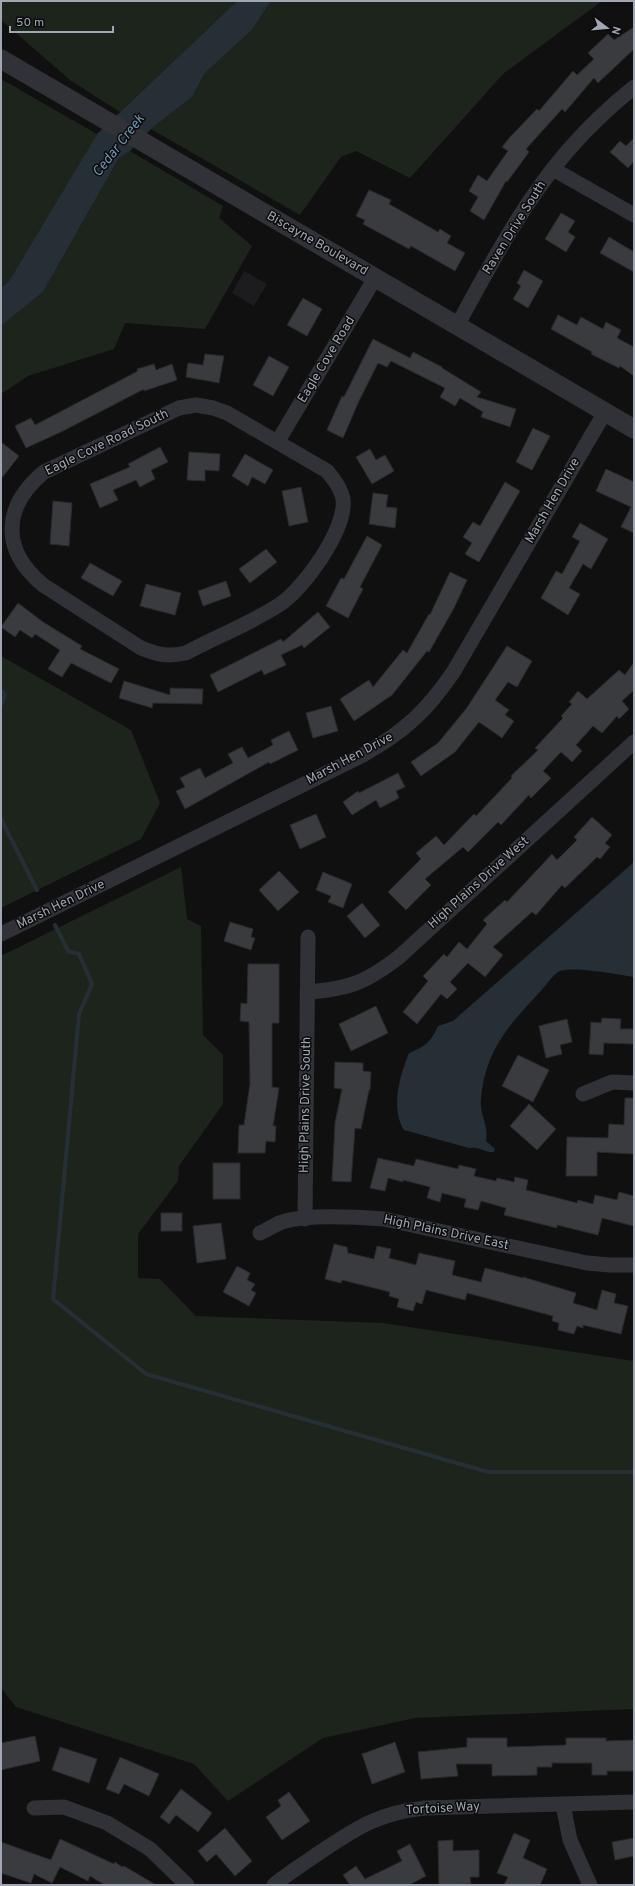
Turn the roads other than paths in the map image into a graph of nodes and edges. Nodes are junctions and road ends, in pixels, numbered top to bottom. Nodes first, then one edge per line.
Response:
1 (1, 59) edge
2 (634, 87) edge
3 (553, 169) junction
4 (634, 215) edge
5 (375, 278) junction
6 (457, 326) junction
7 (605, 412) junction
8 (634, 429) edge
9 (278, 441) junction
10 (634, 742) edge
11 (1, 934) edge
12 (308, 937) dead end
13 (307, 992) junction
14 (634, 1083) edge
15 (583, 1094) dead end
16 (305, 1219) junction
17 (260, 1233) dead end
18 (634, 1265) edge
19 (634, 1802) edge
20 (563, 1805) junction
21 (34, 1808) dead end
22 (187, 1885) edge
23 (274, 1885) edge
24 (590, 1885) edge

1 - 5 street, Biscayne Boulevard
2 - 3 street, Raven Drive South
3 - 4 street
3 - 6 street, Raven Drive South
5 - 6 street, Biscayne Boulevard
5 - 9 street, Eagle Cove Road
6 - 7 street, Biscayne Boulevard
7 - 8 street, Biscayne Boulevard
7 - 11 street, Marsh Hen Drive
9 - 9 street, Eagle Cove Road South
10 - 13 street, High Plains Drive West
12 - 13 street, High Plains Drive South
13 - 16 street, High Plains Drive South
14 - 15 street
16 - 17 street, High Plains Drive East
16 - 18 street, High Plains Drive East
19 - 20 street, Tortoise Way
20 - 23 street, Tortoise Way
20 - 24 street
21 - 22 street

